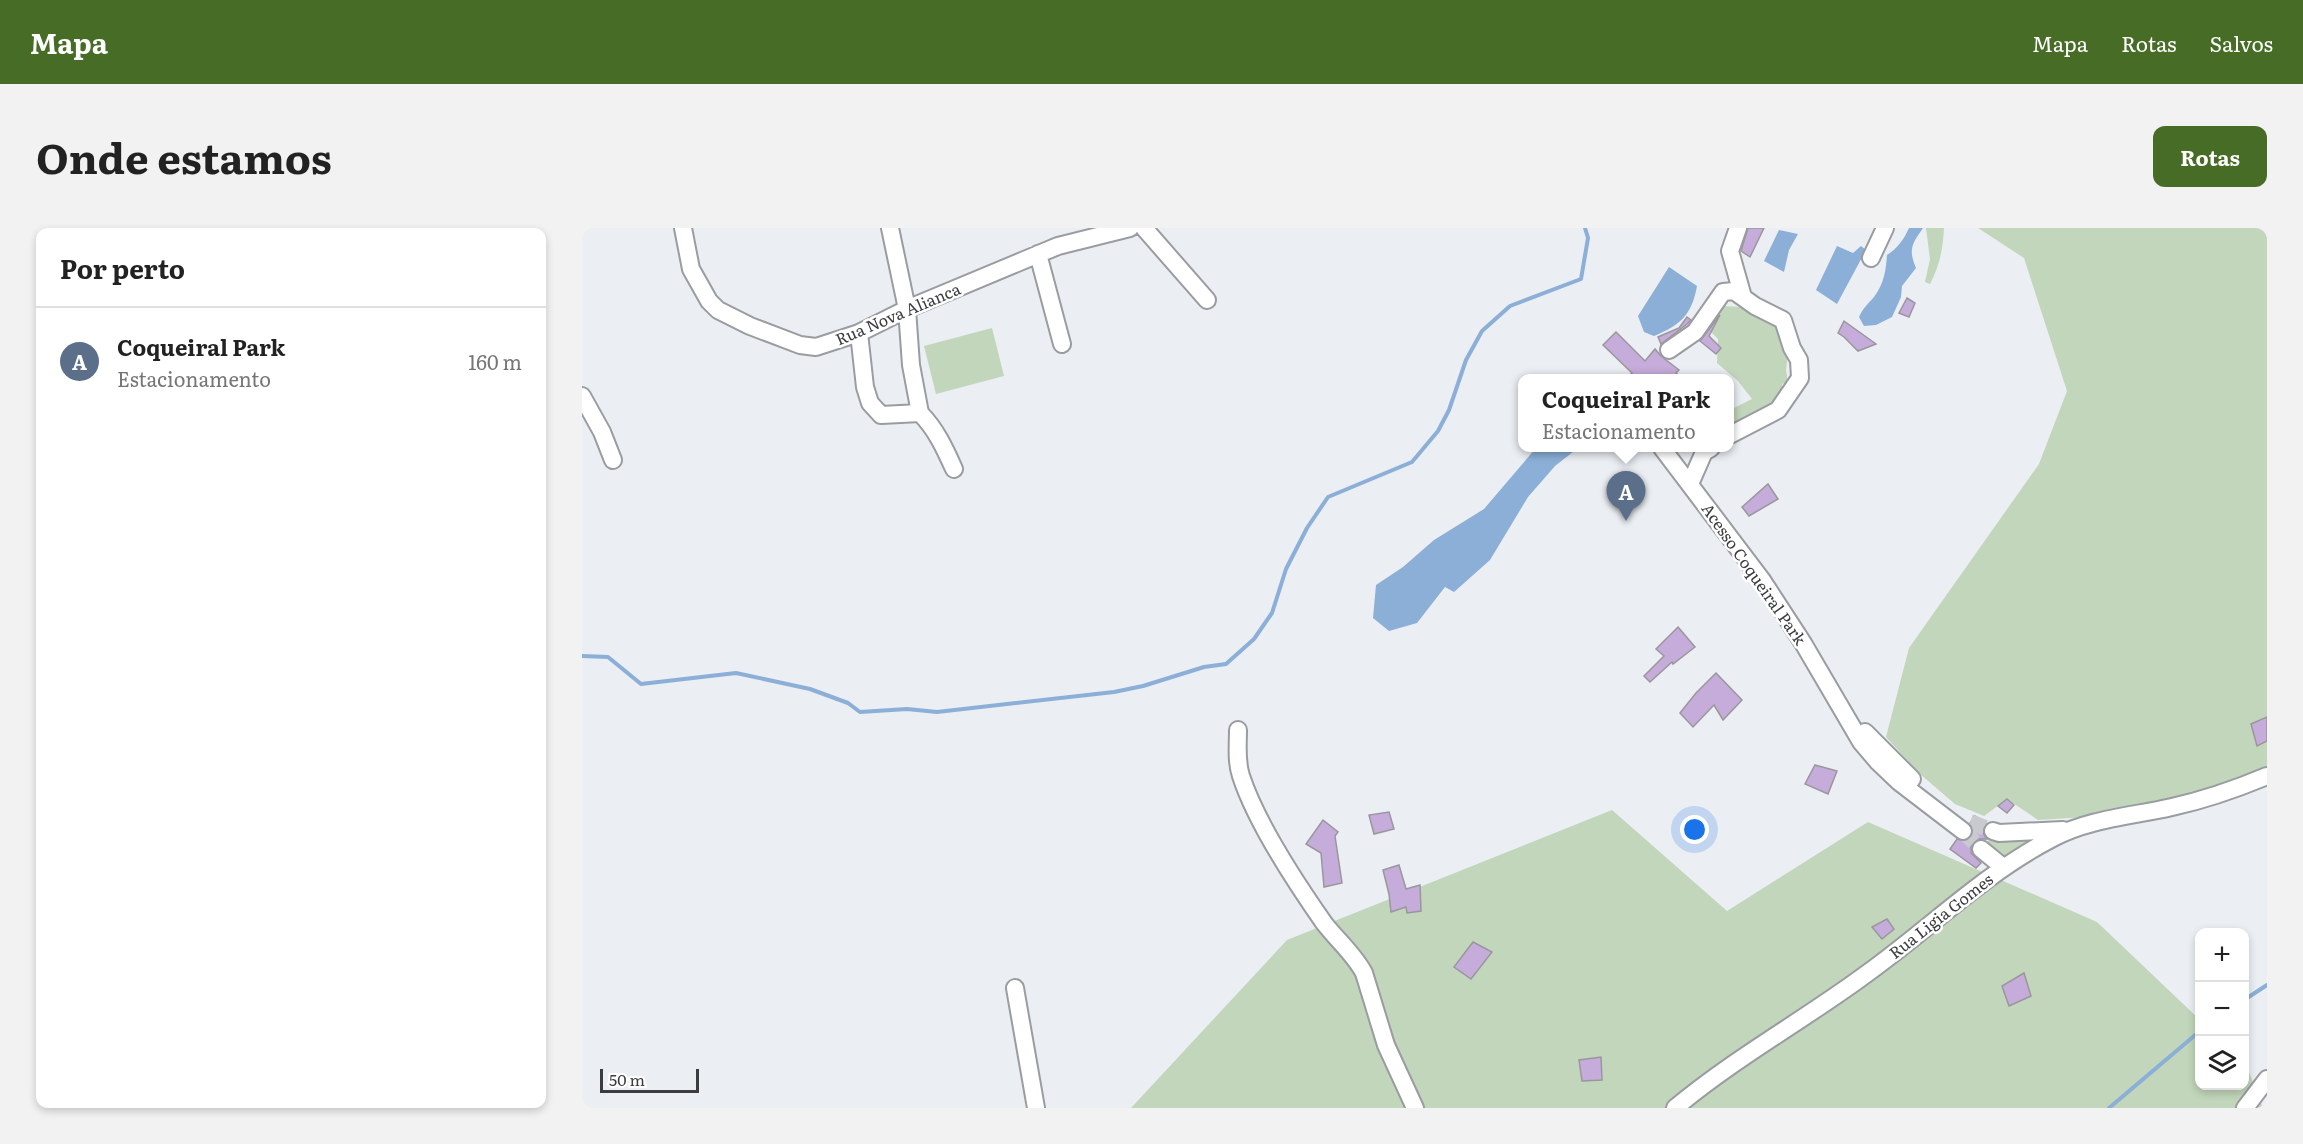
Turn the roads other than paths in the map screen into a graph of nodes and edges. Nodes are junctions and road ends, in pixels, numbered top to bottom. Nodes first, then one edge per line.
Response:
1 (683, 228) edge
2 (890, 228) edge
3 (1131, 228) edge
4 (1144, 228) edge
5 (1738, 228) edge
6 (1885, 228) edge
7 (1038, 254) junction
8 (1871, 258) dead end
9 (1743, 297) junction
10 (1207, 300) dead end
11 (907, 309) junction
12 (859, 333) junction
13 (1062, 344) dead end
14 (1669, 350) dead end
15 (582, 396) edge
16 (920, 413) junction
17 (1734, 433) edge
18 (1666, 452) edge
19 (1704, 452) edge
20 (613, 460) dead end
21 (954, 469) dead end
22 (1690, 484) junction
23 (1238, 730) dead end
24 (2267, 776) edge
25 (1967, 826) tunnel mouth
26 (2073, 829) junction
27 (1993, 831) tunnel mouth
28 (1981, 849) tunnel mouth
29 (2003, 867) junction
30 (1016, 988) dead end
31 (2267, 1079) edge
32 (1036, 1108) edge
33 (1415, 1108) edge
34 (1675, 1108) edge
35 (2245, 1108) edge

1 - 12 street, Rua Nova Alianca
2 - 11 street
3 - 7 street, Rua Nova Alianca
4 - 10 street
5 - 9 street
6 - 8 street
7 - 11 street, Rua Nova Alianca
7 - 13 street
9 - 14 street
9 - 17 street
11 - 12 street, Rua Nova Alianca
11 - 16 street
12 - 16 street
15 - 20 street
16 - 21 street
18 - 22 street, Acesso Coqueiral Park
19 - 22 street
22 - 25 street, Acesso Coqueiral Park
23 - 33 street
24 - 26 street, Rua Ligia Gomes
26 - 27 street
26 - 29 street, Rua Ligia Gomes
28 - 29 street
29 - 34 street, Rua Ligia Gomes
30 - 32 street
31 - 35 street

